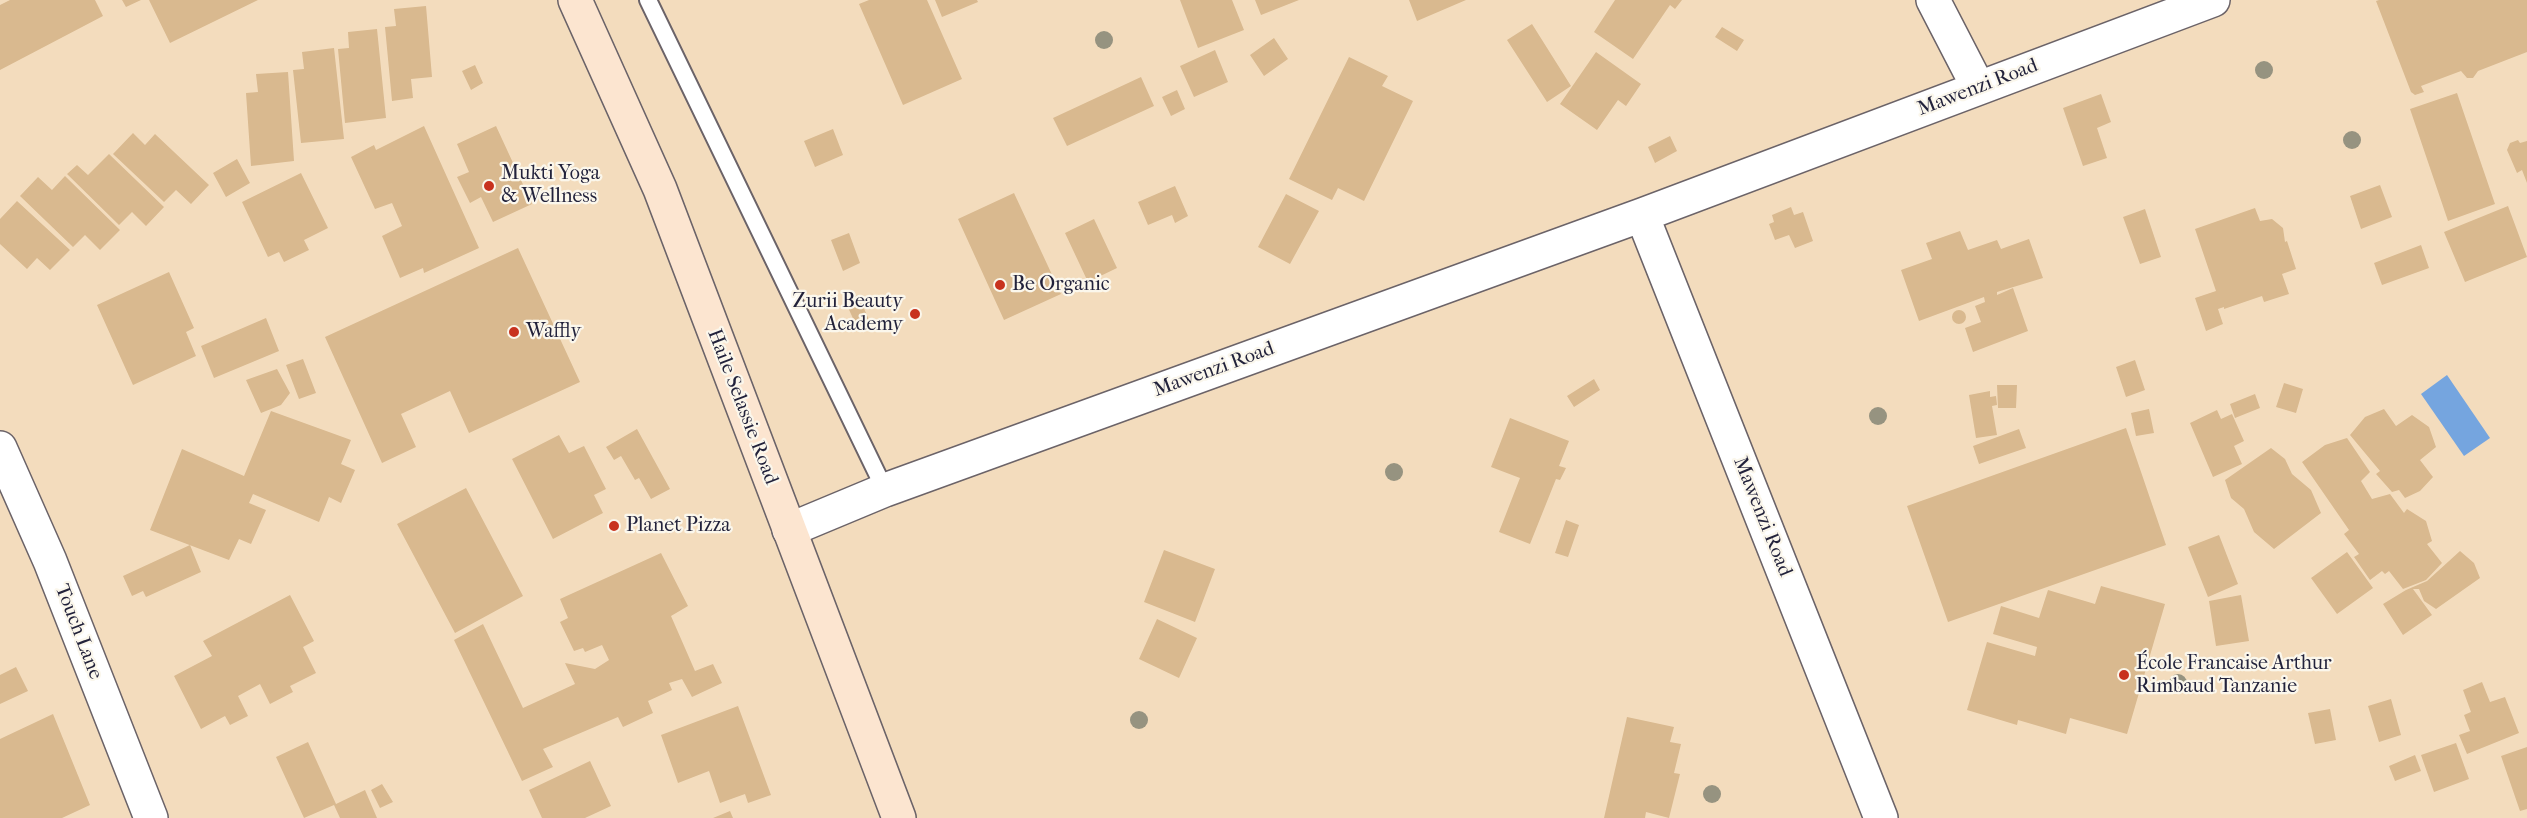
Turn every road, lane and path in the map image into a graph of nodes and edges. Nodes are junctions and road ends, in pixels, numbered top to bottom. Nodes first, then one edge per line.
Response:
1 (575, 0) edge
2 (648, 0) edge
3 (1933, 0) edge
4 (2213, 0) edge
5 (1978, 87) junction
6 (1642, 215) junction
7 (0, 448) edge
8 (885, 490) junction
9 (789, 530) junction
10 (151, 818) edge
11 (899, 818) edge
12 (1881, 818) edge

1 - 9 street, Haile Selassie Road
2 - 8 lane
3 - 5 street
4 - 5 street, Mawenzi Road
5 - 6 street, Mawenzi Road
6 - 8 street, Mawenzi Road
6 - 12 street, Mawenzi Road
7 - 10 street, Touch Lane
8 - 9 street, Mawenzi Road
9 - 11 street, Haile Selassie Road

